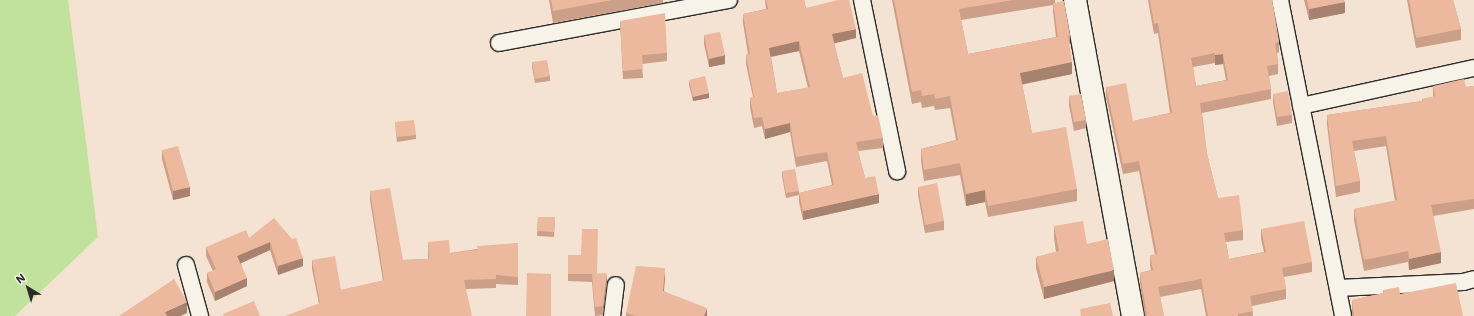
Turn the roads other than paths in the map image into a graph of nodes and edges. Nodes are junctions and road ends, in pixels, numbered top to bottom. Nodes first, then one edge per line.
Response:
1 (730, 0) edge
2 (862, 0) edge
3 (1075, 0) edge
4 (1280, 0) edge
5 (499, 43) dead end
6 (1474, 68) edge
7 (1301, 106) junction
8 (897, 171) dead end
9 (186, 265) dead end
10 (1474, 280) edge
11 (616, 285) dead end
12 (1338, 288) junction
13 (200, 316) edge
14 (612, 316) edge
15 (1133, 316) edge
16 (1343, 316) edge

1 - 5 street
2 - 8 street
3 - 15 street
4 - 7 street
6 - 7 street
7 - 12 street
9 - 13 street
10 - 12 street
11 - 14 street
12 - 16 street

